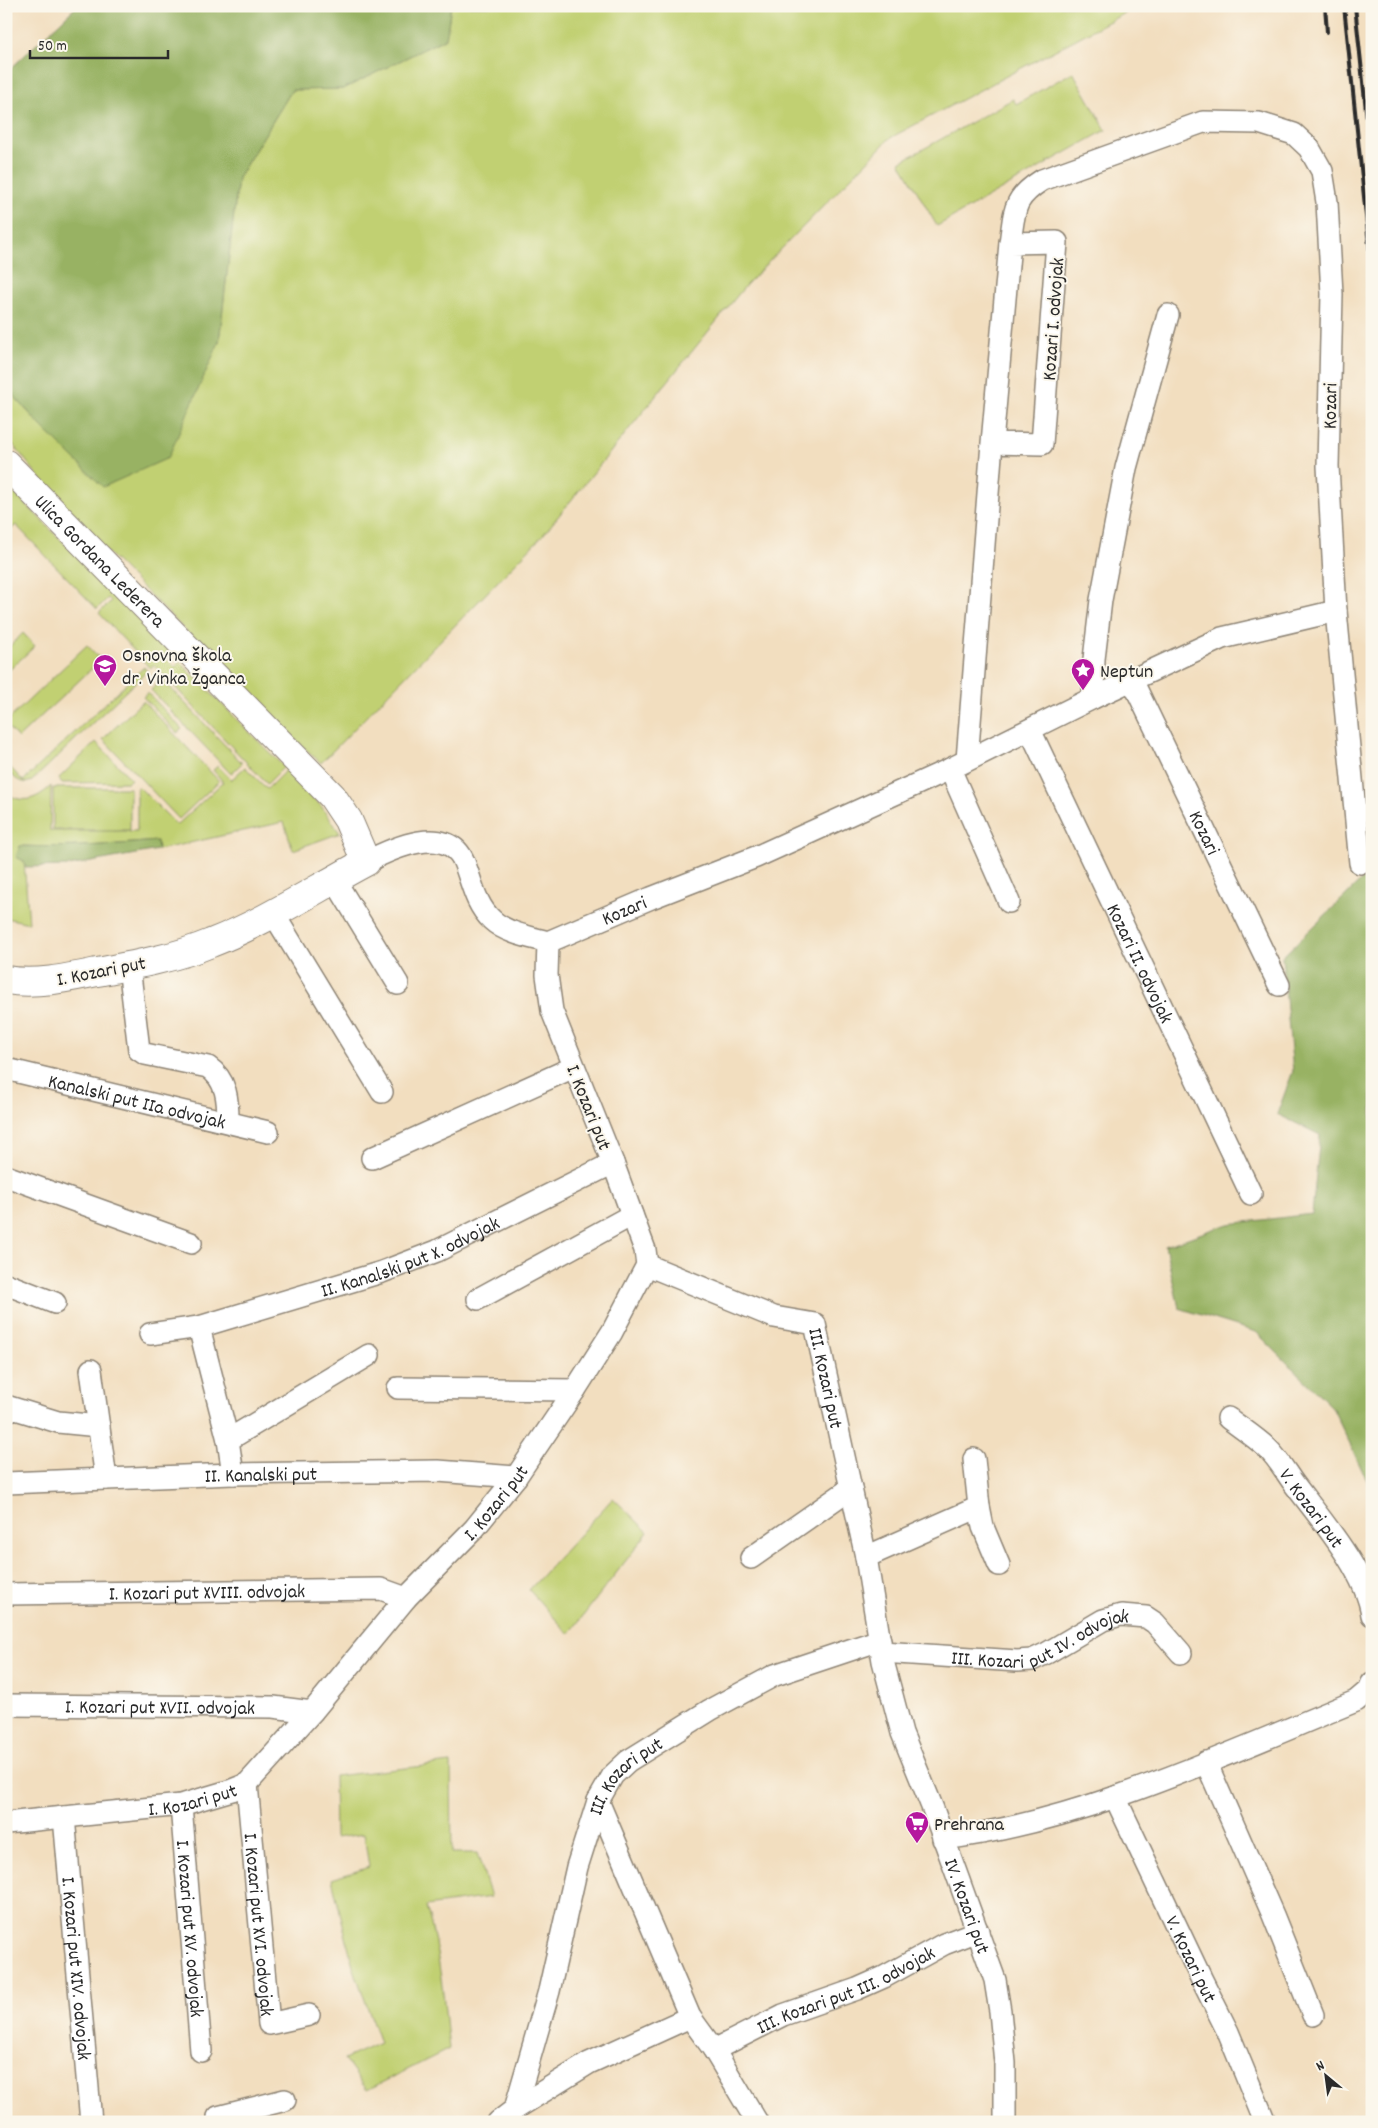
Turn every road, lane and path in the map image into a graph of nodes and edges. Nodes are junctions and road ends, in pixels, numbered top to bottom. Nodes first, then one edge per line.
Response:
1 (1010, 243) junction
2 (1168, 315) dead end
3 (992, 443) junction
4 (6, 464) edge
5 (1336, 611) junction
6 (1132, 680) junction
7 (1094, 698) junction
8 (1030, 730) junction
9 (959, 764) junction
10 (366, 862) junction
11 (1360, 862) dead end
12 (334, 879) junction
13 (1009, 902) dead end
14 (273, 913) junction
15 (548, 942) junction
16 (129, 966) junction
17 (6, 980) edge
18 (398, 984) dead end
19 (1279, 985) dead end
20 (574, 1067) junction
21 (6, 1069) edge
22 (382, 1092) dead end
23 (228, 1121) junction
24 (268, 1132) dead end
25 (372, 1158) dead end
26 (612, 1163) junction
27 (6, 1176) edge
28 (1251, 1194) dead end
29 (632, 1215) junction
30 (191, 1243) dead end
31 (647, 1265) junction
32 (6, 1284) edge
33 (478, 1299) dead end
34 (55, 1304) dead end
35 (198, 1327) junction
36 (150, 1334) dead end
37 (369, 1355) dead end
38 (91, 1370) dead end
39 (398, 1388) dead end
40 (576, 1390) junction
41 (6, 1406) edge
42 (1228, 1418) dead end
43 (99, 1426) junction
44 (228, 1440) junction
45 (974, 1459) dead end
46 (233, 1474) junction
47 (516, 1477) junction
48 (106, 1479) junction
49 (6, 1483) edge
50 (851, 1488) junction
51 (979, 1507) junction
52 (866, 1557) junction
53 (751, 1558) dead end
54 (999, 1565) dead end
55 (6, 1594) edge
56 (406, 1598) junction
57 (1372, 1615) edge
58 (881, 1646) junction
59 (1181, 1653) dead end
60 (1372, 1683) edge
61 (6, 1705) edge
62 (312, 1712) junction
63 (1206, 1762) junction
64 (248, 1784) junction
65 (1115, 1797) junction
66 (598, 1801) junction
67 (182, 1805) junction
68 (64, 1817) junction
69 (6, 1823) edge
70 (944, 1839) junction
71 (978, 1931) junction
72 (309, 2015) dead end
73 (1313, 2015) dead end
74 (690, 2017) junction
75 (714, 2050) junction
76 (201, 2051) dead end
77 (285, 2100) dead end
78 (506, 2116) edge
79 (91, 2122) edge
80 (219, 2122) edge
81 (758, 2122) edge
82 (1005, 2122) edge
83 (1265, 2122) edge

1 - 3 street
1 - 3 street, Kozari I. odvojak
1 - 5 street, Kozari
2 - 7 street
3 - 9 street
4 - 10 street, Ulica Gordana Lederera
5 - 6 street, Kozari
5 - 11 street, Kozari
6 - 7 street, Kozari
6 - 19 street, Kozari
7 - 8 street, Kozari
8 - 9 street, Kozari
8 - 28 street, Kozari II. odvojak
9 - 13 street
9 - 15 street, Kozari
10 - 12 street
10 - 15 street
12 - 14 street
12 - 18 street
14 - 16 street, I. Kozari put
14 - 22 street
15 - 20 street, I. Kozari put
16 - 17 street, I. Kozari put
16 - 23 street
20 - 25 street
20 - 26 street, I. Kozari put
21 - 23 street, Kanalski put IIa odvojak
23 - 24 street, Kanalski put IIa odvojak
26 - 29 street, I. Kozari put
26 - 35 street, II. Kanalski put X. odvojak
27 - 30 street
29 - 31 street, I. Kozari put
29 - 33 street
31 - 40 street, I. Kozari put
31 - 50 street, III. Kozari put
32 - 34 street
35 - 36 street, II. Kanalski put X. odvojak
35 - 44 street
37 - 44 street
38 - 43 street
39 - 40 street
40 - 47 street, I. Kozari put
41 - 43 street
42 - 57 street, V. Kozari put
43 - 48 street
44 - 46 street
45 - 51 street
46 - 47 street, II. Kanalski put
46 - 48 street, II. Kanalski put
47 - 56 street, I. Kozari put
48 - 49 street, II. Kanalski put
50 - 52 street, III. Kozari put
50 - 53 street
51 - 52 street
51 - 54 street
52 - 58 street, III. Kozari put
55 - 56 street, I. Kozari put XVIII. odvojak
56 - 62 street, I. Kozari put
58 - 59 street, III. Kozari put IV. odvojak
58 - 66 street, III. Kozari put
58 - 70 street, IV. Kozari put
60 - 63 street
61 - 62 street, I. Kozari put XVII. odvojak
62 - 64 street, I. Kozari put
63 - 65 street
63 - 73 street
64 - 67 street, I. Kozari put
64 - 72 street, I. Kozari put XVI. odvojak
65 - 70 street
65 - 83 street, V. Kozari put
66 - 74 street
66 - 78 street, III. Kozari put
67 - 68 street, I. Kozari put
67 - 76 street, I. Kozari put XV. odvojak
68 - 69 street, I. Kozari put
68 - 79 street, I. Kozari put XIV. odvojak
70 - 71 street, IV. Kozari put
71 - 75 street, III. Kozari put III. odvojak
71 - 82 street, IV. Kozari put
74 - 75 street
74 - 78 street
75 - 81 street
77 - 80 street

